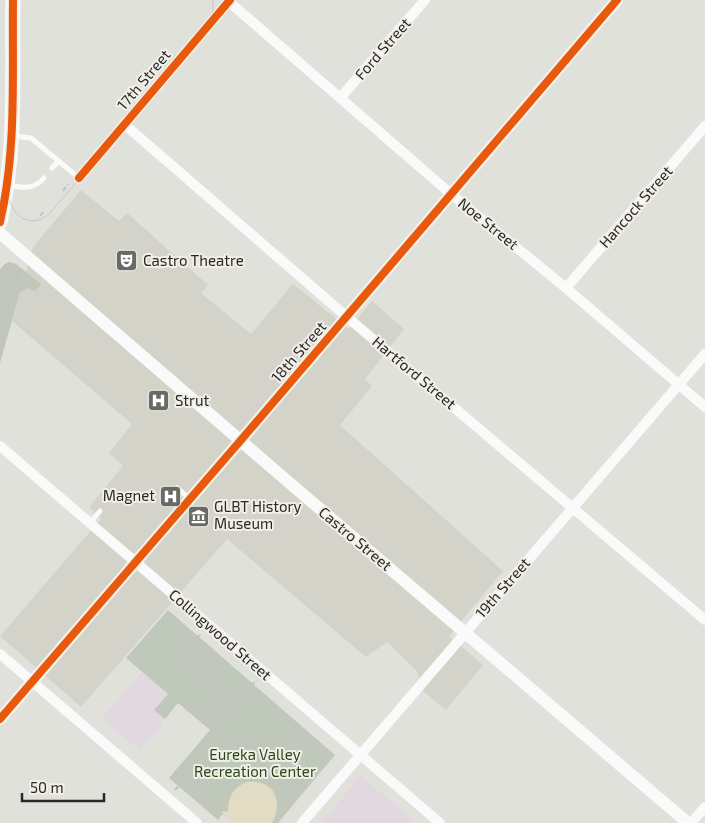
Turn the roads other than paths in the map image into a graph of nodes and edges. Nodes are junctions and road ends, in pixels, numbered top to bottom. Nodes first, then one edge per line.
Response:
1 (13, 0) edge
2 (228, 0) edge
3 (424, 0) edge
4 (617, 0) edge
5 (341, 97) junction
6 (124, 124) junction
7 (705, 126) edge
8 (12, 136) junction
9 (58, 161) junction
10 (52, 168) dead end
11 (44, 178) dead end
12 (79, 178) joint
13 (6, 185) junction
14 (451, 194) junction
15 (0, 222) edge
16 (0, 233) edge
17 (566, 288) junction
18 (347, 317) junction
19 (705, 354) edge
20 (678, 384) junction
21 (705, 407) edge
22 (241, 440) junction
23 (0, 446) edge
24 (177, 488) dead end
25 (190, 500) junction
26 (573, 507) junction
27 (100, 511) dead end
28 (90, 523) junction
29 (135, 562) junction
30 (705, 620) edge
31 (464, 632) junction
32 (0, 654) edge
33 (32, 682) junction
34 (0, 719) edge
35 (360, 755) junction
36 (705, 807) edge
37 (197, 823) edge
38 (302, 823) edge
39 (440, 823) edge
40 (690, 823) edge

1 - 8 main road
2 - 5 street, Noe Street
2 - 6 street, 17th Street
3 - 5 street, Ford Street
4 - 14 street, 18th Street
5 - 14 street, Noe Street
6 - 12 street, 17th Street
6 - 18 street, Hartford Street
7 - 17 street, Hancock Street
8 - 9 lane
8 - 13 main road
9 - 10 lane
9 - 12 lane
11 - 13 lane
13 - 15 main road
14 - 17 street, Noe Street
14 - 18 street, 18th Street
16 - 22 street, Castro Street
17 - 20 street, Noe Street
18 - 22 street, 18th Street
18 - 26 street, Hartford Street
19 - 20 street, 19th Street
20 - 21 street, Noe Street
20 - 26 street, 19th Street
22 - 25 street, 18th Street
22 - 31 street, Castro Street
23 - 28 street, Collingwood Street
24 - 25 lane
25 - 29 street, 18th Street
26 - 30 street, Hartford Street
26 - 31 street, 19th Street
27 - 28 lane
28 - 29 street, Collingwood Street
29 - 33 street, 18th Street
29 - 35 street, Collingwood Street
31 - 35 street, 19th Street
31 - 40 street, Castro Street
32 - 33 street
33 - 34 street, 18th Street
33 - 37 street
35 - 38 street, 19th Street
35 - 39 street, Collingwood Street
36 - 40 street

